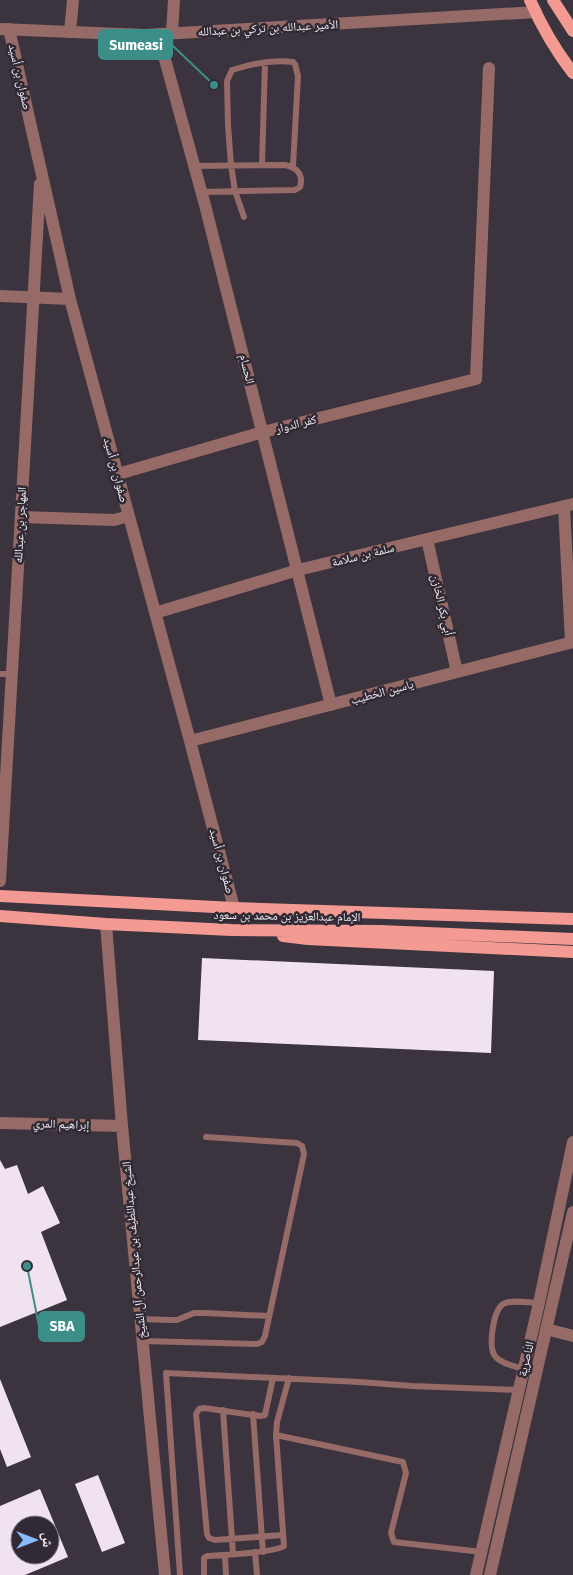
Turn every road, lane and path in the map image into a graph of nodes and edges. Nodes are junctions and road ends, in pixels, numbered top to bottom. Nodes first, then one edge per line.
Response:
1 (73, 0) edge
2 (174, 0) edge
3 (552, 0) edge
4 (533, 6) edge
5 (5, 29) edge
6 (573, 31) edge
7 (70, 32) junction
8 (172, 33) junction
9 (158, 34) junction
10 (266, 63) junction
11 (489, 68) dead end
12 (573, 72) edge
13 (262, 165) junction
14 (194, 166) junction
15 (231, 166) junction
16 (293, 166) junction
17 (41, 170) junction
18 (235, 191) junction
19 (201, 192) junction
20 (244, 217) dead end
21 (0, 296) edge
22 (33, 298) junction
23 (70, 299) junction
24 (263, 432) junction
25 (118, 474) junction
26 (568, 505) edge
27 (129, 516) junction
28 (20, 517) junction
29 (427, 539) junction
30 (298, 570) junction
31 (155, 613) junction
32 (572, 642) edge
33 (457, 672) junction
34 (6, 674) edge
35 (331, 705) junction
36 (190, 741) junction
37 (0, 881) edge
38 (0, 896) edge
39 (234, 908) junction
40 (0, 916) edge
41 (573, 919) edge
42 (106, 924) junction
43 (231, 930) junction
44 (573, 939) edge
45 (573, 952) edge
46 (0, 1123) edge
47 (122, 1126) junction
48 (206, 1138) dead end
49 (573, 1142) edge
50 (573, 1214) edge
51 (539, 1303) junction
52 (269, 1316) junction
53 (141, 1319) junction
54 (546, 1330) junction
55 (573, 1336) edge
56 (143, 1340) junction
57 (524, 1369) junction
58 (273, 1378) junction
59 (289, 1378) junction
60 (519, 1390) junction
61 (223, 1410) junction
62 (253, 1414) junction
63 (276, 1435) junction
64 (284, 1535) junction
65 (262, 1537) junction
66 (232, 1539) junction
67 (255, 1552) junction
68 (263, 1552) junction
69 (482, 1552) junction
70 (233, 1554) junction
71 (224, 1555) junction
72 (165, 1575) edge
73 (180, 1575) edge
74 (204, 1575) edge
75 (226, 1575) edge
76 (257, 1575) edge
77 (476, 1575) edge
78 (490, 1575) edge

1 - 7 street
2 - 8 street
3 - 6 main road
4 - 8 street, الأمير عبدالله بن تركي بن عبدالله
4 - 12 main road
5 - 7 street, الأمير عبدالله بن تركي بن عبدالله
5 - 17 street, صفوان بن أسيد
7 - 9 street, الأمير عبدالله بن تركي بن عبدالله
8 - 9 street, الأمير عبدالله بن تركي بن عبدالله
9 - 14 street, الحسام
10 - 13 lane
10 - 15 lane
10 - 16 lane
11 - 24 street, كفر الدوار
13 - 15 lane
13 - 16 lane
14 - 15 lane
14 - 19 street, الحسام
15 - 18 lane
16 - 18 lane
17 - 22 street, المهاجر بن عبدالله
17 - 23 street, صفوان بن أسيد
18 - 19 lane
18 - 20 lane
19 - 24 street, الحسام
21 - 22 street
22 - 23 street
22 - 28 street, المهاجر بن عبدالله
23 - 25 street, صفوان بن أسيد
24 - 25 street, كفر الدوار
24 - 30 street, الحسام
25 - 27 street, صفوان بن أسيد
26 - 29 street, سلمة بن سلامة
26 - 32 street
27 - 28 street
27 - 31 street, صفوان بن أسيد
28 - 34 street, المهاجر بن عبدالله
29 - 30 street, سلمة بن سلامة
29 - 33 street, أبي بكر الخازن
30 - 31 street, سلمة بن سلامة
30 - 35 street, الحسام
31 - 36 street, صفوان بن أسيد
32 - 33 street, ياسين الخطيب
33 - 35 street, ياسين الخطيب
34 - 37 street, المهاجر بن عبدالله
35 - 36 street, ياسين الخطيب
36 - 39 street, صفوان بن أسيد
38 - 39 main road, الإمام عبدالعزيز بن محمد بن سعود
39 - 41 main road, الإمام عبدالعزيز بن محمد بن سعود
40 - 42 main road, الإمام عبدالعزيز بن محمد بن سعود
42 - 43 main road, الإمام عبدالعزيز بن محمد بن سعود
42 - 47 street, الشيخ عبداللطيف بن عبدالرحمن آل الشيخ
43 - 44 main road, الإمام عبدالعزيز بن محمد بن سعود
43 - 45 main road
46 - 47 street, إبراهيم المري
47 - 53 street, الشيخ عبداللطيف بن عبدالرحمن آل الشيخ
48 - 52 lane
49 - 51 street, الناصرية
50 - 54 street, الناصرية
51 - 57 street, الناصرية
51 - 57 lane
52 - 53 lane
52 - 56 lane
53 - 56 street, الشيخ عبداللطيف بن عبدالرحمن آل الشيخ
54 - 55 street
54 - 78 street, الناصرية
56 - 72 street, الشيخ عبداللطيف بن عبدالرحمن آل الشيخ
57 - 60 street, الناصرية
58 - 59 lane
58 - 62 lane
58 - 73 lane
59 - 60 lane
59 - 63 lane
60 - 69 street, الناصرية
61 - 62 lane
61 - 66 lane
61 - 66 lane
62 - 65 lane
63 - 64 lane
63 - 69 lane
64 - 65 lane
64 - 68 lane
65 - 66 lane
65 - 68 lane
66 - 70 lane
67 - 68 lane
67 - 70 lane
67 - 76 lane
69 - 77 street, الناصرية
70 - 71 lane
71 - 74 lane
71 - 75 lane

